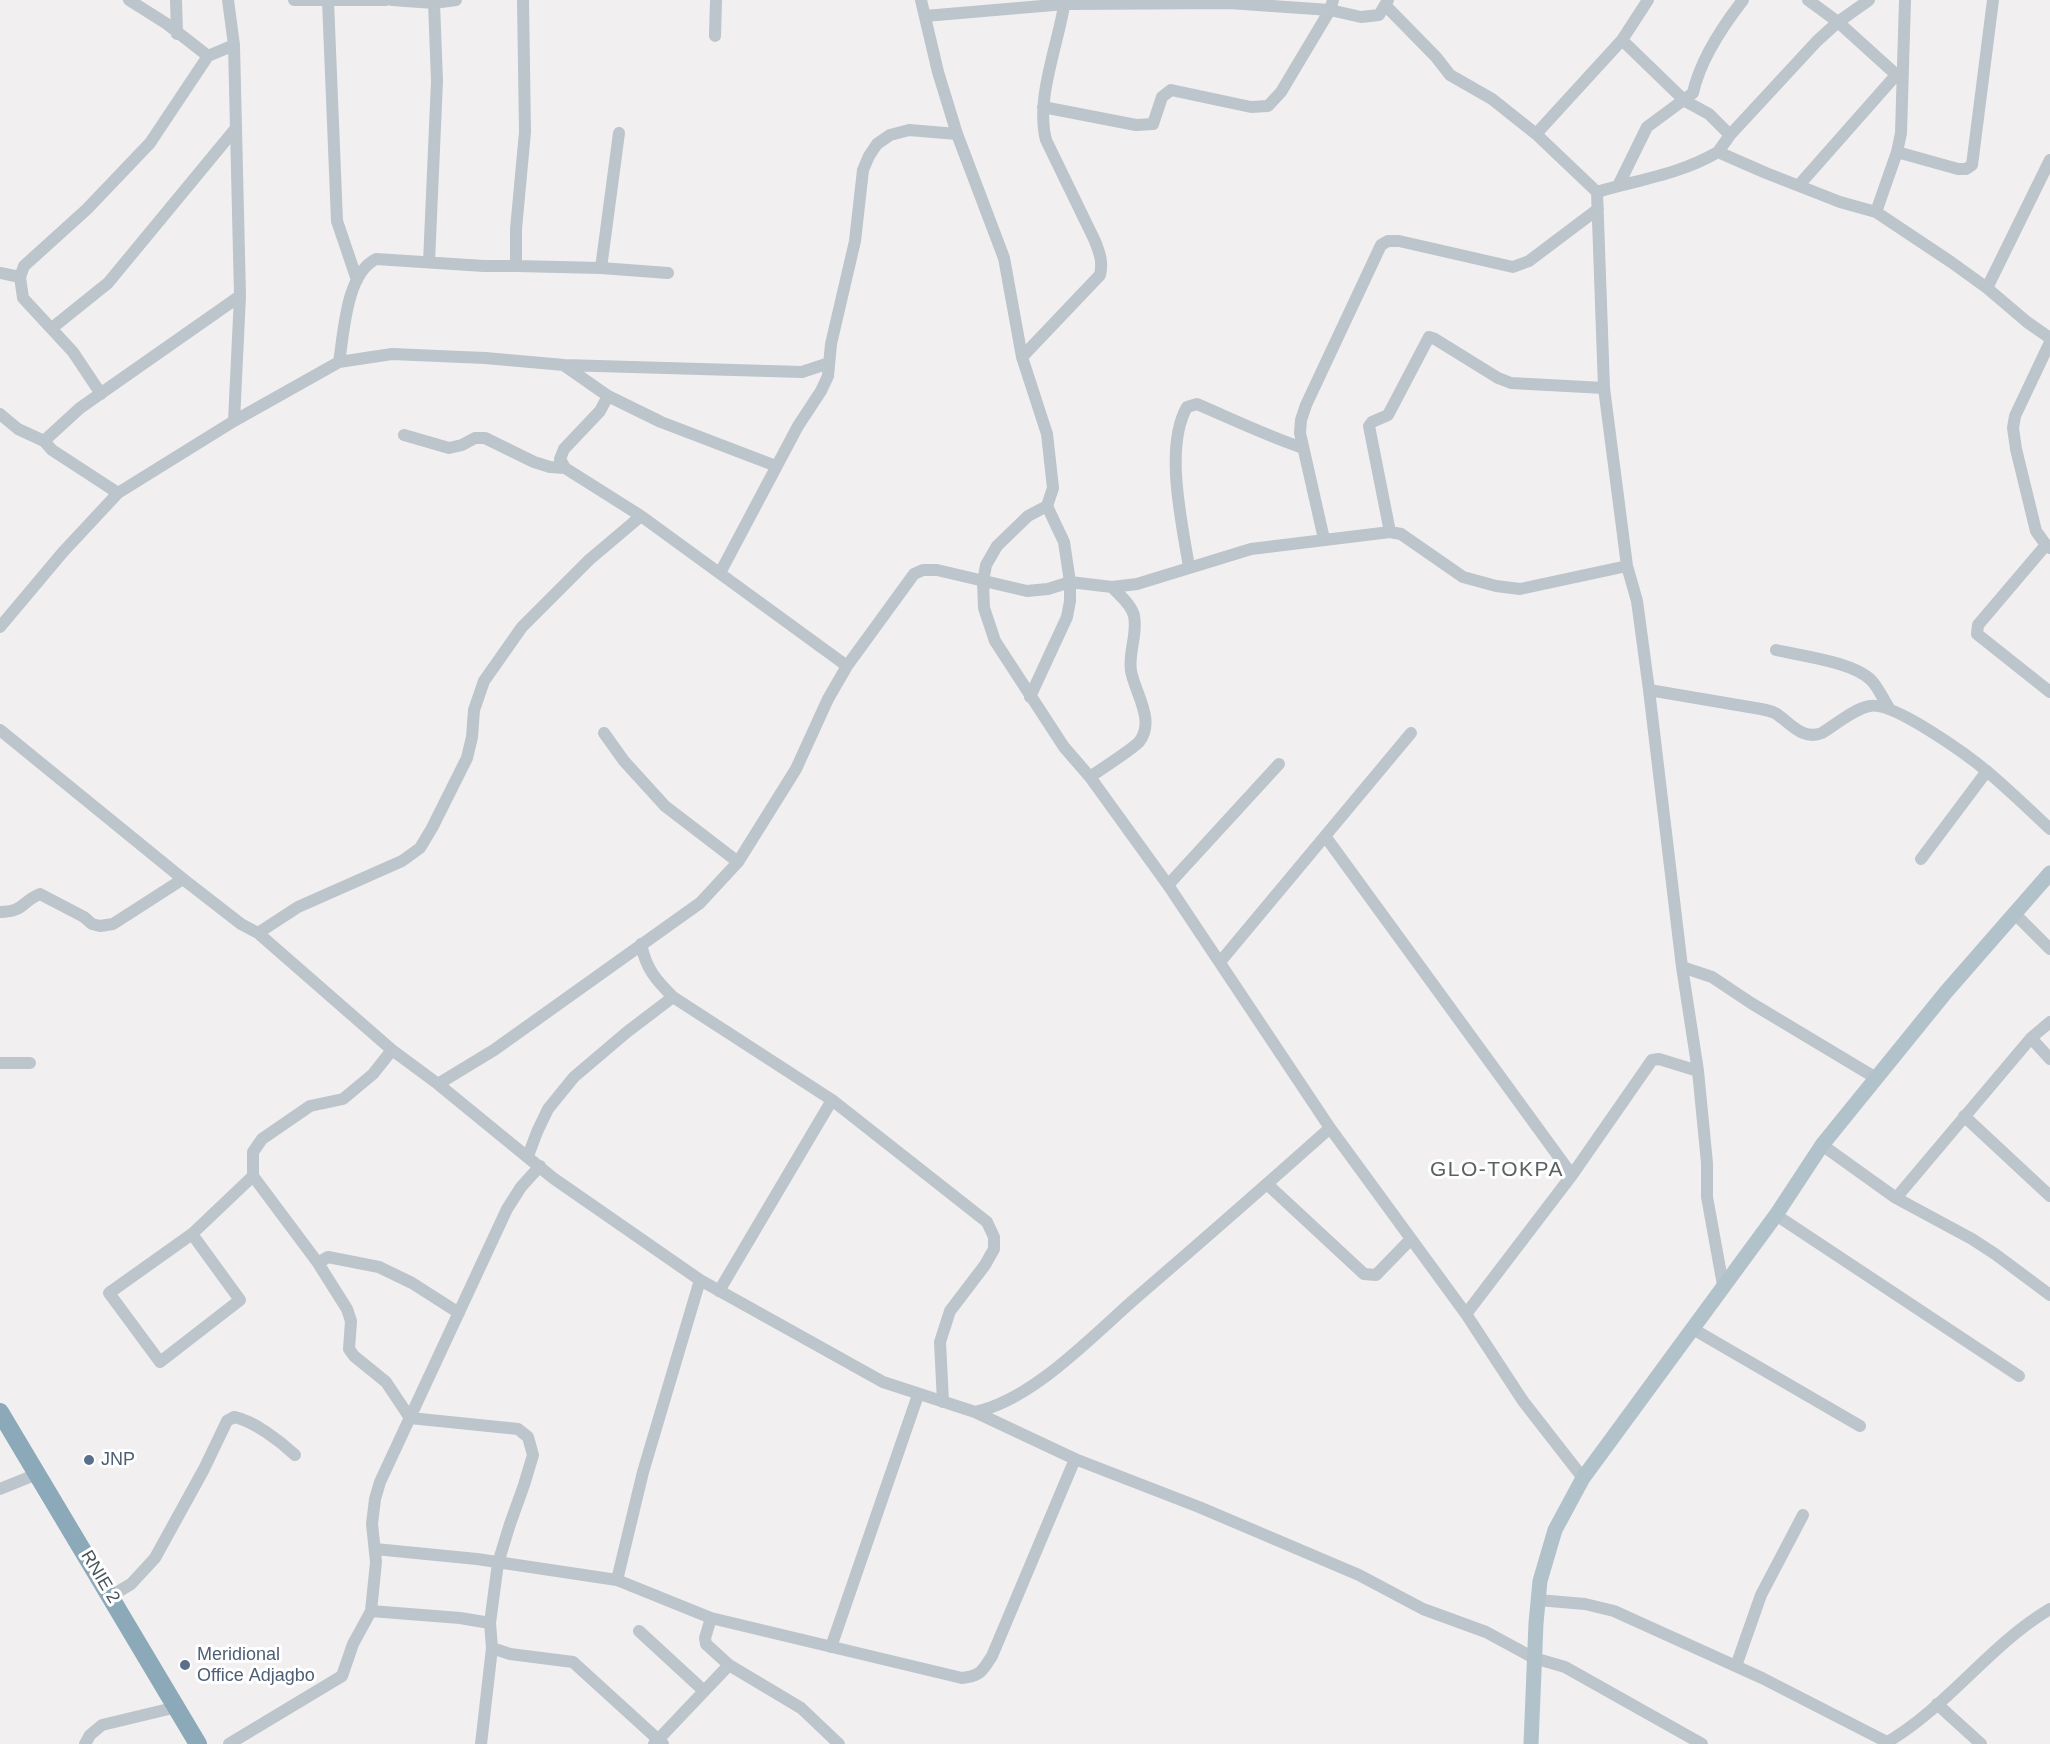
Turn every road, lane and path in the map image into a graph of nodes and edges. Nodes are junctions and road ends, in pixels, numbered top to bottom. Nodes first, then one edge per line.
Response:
1 (129, 0) edge
2 (176, 0) edge
3 (228, 0) edge
4 (294, 0) edge
5 (386, 0) edge
6 (392, 0) edge
7 (456, 0) edge
8 (523, 0) edge
9 (716, 0) edge
10 (921, 0) edge
11 (1648, 0) edge
12 (1743, 0) edge
13 (1808, 0) edge
14 (1869, 0) edge
15 (1905, 0) edge
16 (1993, 0) edge
17 (328, 1) edge
18 (1065, 2) edge
19 (1230, 2) edge
20 (434, 3) junction
21 (1387, 3) edge
22 (1332, 5) edge
23 (925, 16) junction
24 (1838, 22) junction
25 (177, 34) junction
26 (715, 36) dead end
27 (1622, 40) junction
28 (234, 45) junction
29 (208, 56) junction
30 (1900, 78) junction
31 (1685, 101) junction
32 (1043, 107) junction
33 (236, 128) junction
34 (619, 133) dead end
35 (957, 134) junction
36 (1536, 134) junction
37 (1730, 135) junction
38 (1718, 152) junction
39 (1897, 152) junction
40 (2050, 160) edge
41 (1799, 185) junction
42 (1618, 186) junction
43 (1597, 192) junction
44 (1598, 208) junction
45 (1876, 212) junction
46 (429, 262) junction
47 (516, 266) junction
48 (601, 268) junction
49 (0, 273) edge
50 (668, 273) dead end
51 (20, 277) junction
52 (357, 280) junction
53 (1987, 288) junction
54 (240, 296) junction
55 (52, 328) junction
56 (2050, 340) edge
57 (1022, 357) junction
58 (339, 362) junction
59 (829, 363) junction
60 (564, 365) junction
61 (801, 372) junction
62 (1604, 388) junction
63 (821, 391) junction
64 (101, 394) junction
65 (608, 396) junction
66 (0, 414) edge
67 (234, 421) junction
68 (404, 435) dead end
69 (44, 441) junction
70 (1303, 448) junction
71 (776, 466) junction
72 (565, 468) junction
73 (118, 493) junction
74 (1047, 506) junction
75 (641, 516) junction
76 (1390, 532) junction
77 (1324, 539) junction
78 (2048, 546) edge
79 (1627, 566) junction
80 (1188, 567) junction
81 (720, 573) junction
82 (983, 582) junction
83 (1070, 582) junction
84 (1112, 587) junction
85 (0, 627) edge
86 (1776, 650) dead end
87 (847, 666) junction
88 (1649, 690) junction
89 (2050, 692) edge
90 (1030, 697) junction
91 (1889, 708) junction
92 (604, 733) dead end
93 (1411, 733) dead end
94 (1, 734) edge
95 (1279, 764) dead end
96 (1987, 771) junction
97 (1090, 777) junction
98 (2050, 829) edge
99 (1325, 836) junction
100 (1921, 859) dead end
101 (738, 862) junction
102 (2050, 873) edge
103 (183, 879) junction
104 (1168, 885) junction
105 (0, 912) edge
106 (2014, 913) junction
107 (258, 933) junction
108 (641, 944) junction
109 (2050, 949) edge
110 (1220, 962) junction
111 (1682, 967) junction
112 (673, 997) junction
113 (2050, 1022) edge
114 (2031, 1038) junction
115 (392, 1050) junction
116 (2050, 1059) edge
117 (0, 1063) edge
118 (30, 1063) dead end
119 (1698, 1071) junction
120 (1876, 1078) junction
121 (438, 1084) junction
122 (832, 1100) junction
123 (1964, 1116) junction
124 (1330, 1128) junction
125 (1822, 1145) junction
126 (528, 1156) junction
127 (540, 1166) junction
128 (1572, 1175) junction
129 (253, 1176) junction
130 (1267, 1184) junction
131 (2050, 1196) edge
132 (1896, 1198) junction
133 (1776, 1215) junction
134 (192, 1234) junction
135 (1411, 1239) junction
136 (318, 1263) junction
137 (700, 1281) junction
138 (1723, 1285) junction
139 (719, 1291) junction
140 (2050, 1295) edge
141 (459, 1313) junction
142 (1466, 1314) junction
143 (1693, 1329) junction
144 (2019, 1376) dead end
145 (918, 1395) junction
146 (943, 1402) junction
147 (0, 1412) edge
148 (975, 1412) junction
149 (410, 1418) junction
150 (1860, 1426) dead end
151 (295, 1455) dead end
152 (1075, 1459) junction
153 (37, 1474) junction
154 (1583, 1478) junction
155 (0, 1489) edge
156 (1803, 1515) dead end
157 (375, 1549) junction
158 (498, 1563) junction
159 (617, 1580) junction
160 (111, 1596) junction
161 (1538, 1600) junction
162 (2049, 1610) edge
163 (371, 1611) junction
164 (711, 1618) junction
165 (490, 1623) junction
166 (639, 1631) dead end
167 (831, 1647) junction
168 (492, 1648) junction
169 (1534, 1658) junction
170 (729, 1665) junction
171 (1736, 1666) junction
172 (703, 1690) junction
173 (1937, 1704) junction
174 (177, 1707) junction
175 (658, 1742) edge
176 (1886, 1743) edge
177 (85, 1744) edge
178 (198, 1744) edge
179 (229, 1744) edge
180 (481, 1744) edge
181 (839, 1744) edge
182 (1531, 1744) edge
183 (1702, 1744) edge
184 (1981, 1744) edge

1 - 25 street
2 - 25 street
3 - 28 street
4 - 17 street
5 - 17 street
6 - 20 street
7 - 20 street
8 - 47 street
9 - 26 street
10 - 23 street
11 - 27 street
12 - 31 street
13 - 24 street
14 - 24 street
15 - 30 street
16 - 39 street
17 - 52 street
18 - 19 street
18 - 23 street
18 - 32 street
19 - 22 street
20 - 46 street
21 - 22 street
21 - 36 street
22 - 32 street
23 - 35 street
24 - 30 street
24 - 37 street
25 - 29 street
27 - 31 street
27 - 36 street
28 - 29 street
28 - 33 street
29 - 51 street
30 - 39 street
30 - 41 street
31 - 37 street
31 - 42 street
32 - 57 street
33 - 54 street
33 - 55 street
34 - 48 street
35 - 57 street
35 - 59 street
36 - 43 street
37 - 38 street
38 - 41 street
38 - 42 street
39 - 45 street
40 - 53 street
41 - 45 street
42 - 43 street
43 - 44 street
44 - 62 street
44 - 70 street
45 - 53 street
46 - 47 street
46 - 52 street
47 - 48 street
48 - 50 street
49 - 51 street
51 - 55 street
52 - 58 street
53 - 56 street
54 - 64 street
54 - 67 street
55 - 64 street
56 - 78 street
57 - 74 street
58 - 60 street
58 - 67 street
59 - 61 street
59 - 63 street
60 - 61 street
60 - 65 street
61 - 63 street
62 - 76 street
62 - 79 street
63 - 71 street
64 - 69 street
65 - 71 street
65 - 72 street
66 - 69 street
67 - 73 street
68 - 72 street
69 - 73 street
70 - 77 street
70 - 80 street
71 - 81 street
72 - 75 street
73 - 85 street
74 - 82 street
74 - 83 street
75 - 81 street
75 - 107 street
76 - 77 street
76 - 79 street
77 - 80 street
78 - 89 street
79 - 88 street
80 - 84 street
81 - 87 street
82 - 83 street
82 - 87 street
82 - 90 street
83 - 84 street
83 - 90 street
84 - 97 street
86 - 91 street
87 - 101 street
88 - 91 street
88 - 111 street
90 - 97 street
91 - 96 street
92 - 101 street
93 - 99 street
94 - 103 street
95 - 104 street
96 - 98 street
96 - 100 street
97 - 104 street
99 - 110 street
99 - 128 street
101 - 108 street
102 - 106 main road
103 - 105 street
103 - 107 street
104 - 110 street
106 - 109 street
106 - 120 main road
107 - 115 street
108 - 112 street
108 - 121 street
110 - 124 street
111 - 119 street
111 - 120 street
112 - 122 street
112 - 126 street
113 - 114 street
114 - 116 street
114 - 123 street
115 - 121 street
115 - 129 street
117 - 118 street
119 - 128 street
119 - 138 street
120 - 125 main road
121 - 126 street
122 - 139 street
122 - 146 street
123 - 131 street
123 - 132 street
124 - 130 street
124 - 135 street
125 - 132 street
125 - 133 main road
126 - 127 street
127 - 137 street
127 - 141 street
128 - 142 street
129 - 134 street
129 - 136 street
130 - 135 street
130 - 148 street
132 - 140 street
133 - 138 main road
133 - 144 street
134 - 134 street
135 - 142 street
136 - 141 street
136 - 149 street
137 - 139 street
137 - 159 street
138 - 143 main road
139 - 145 street
141 - 149 street
142 - 154 street
143 - 150 street
143 - 154 main road
145 - 146 street
145 - 167 street
146 - 148 street
147 - 153 highway, RNIE 2 / RNIE 2
148 - 152 street
149 - 157 street
149 - 158 street
151 - 160 street
152 - 167 street
152 - 169 street
153 - 155 street
153 - 160 highway, RNIE 2 / RNIE 2
154 - 161 main road
156 - 171 street
157 - 158 street
157 - 163 street
158 - 159 street
158 - 165 street
159 - 164 street
160 - 174 highway, RNIE 2 / RNIE 2
161 - 169 main road
161 - 171 street
162 - 173 street
163 - 165 street
163 - 179 street
164 - 167 street
164 - 170 street
165 - 168 street
166 - 172 street
168 - 175 street
168 - 180 street
169 - 182 main road
169 - 183 street
170 - 172 street
170 - 181 street
171 - 176 street
172 - 175 street
173 - 176 street
173 - 184 street
174 - 177 street
174 - 178 highway, RNIE 2 / RNIE 2

